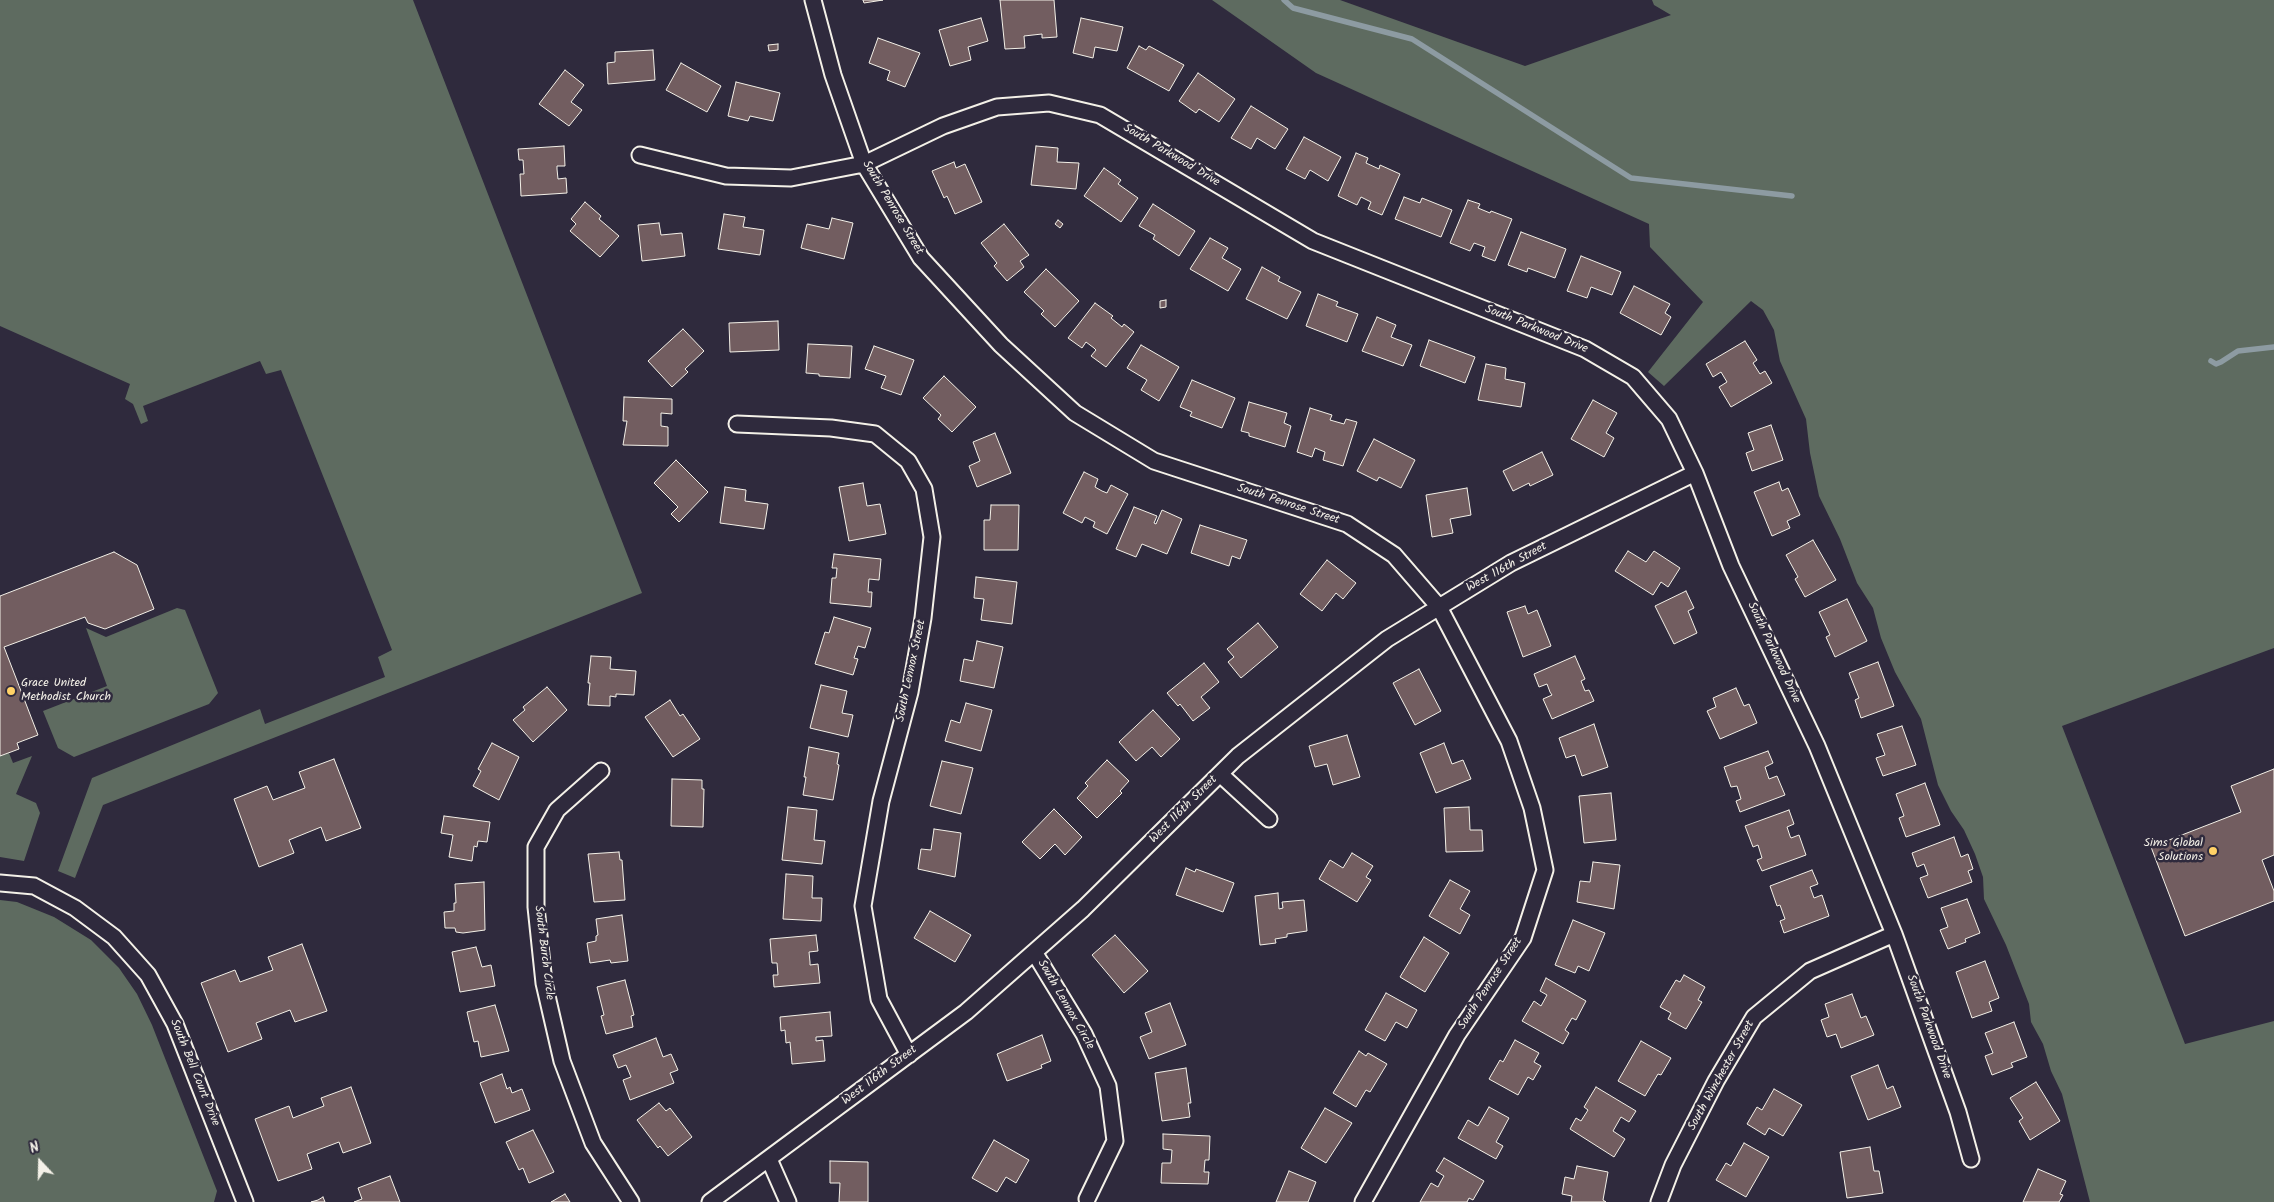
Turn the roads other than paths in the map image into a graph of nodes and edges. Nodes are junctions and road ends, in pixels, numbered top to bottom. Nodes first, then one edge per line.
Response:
1 (813, 0) edge
2 (640, 155) dead end
3 (864, 164) junction
4 (736, 424) dead end
5 (1695, 473) junction
6 (1439, 607) junction
7 (600, 771) dead end
8 (1220, 774) junction
9 (1269, 819) dead end
10 (0, 882) edge
11 (1894, 934) junction
12 (1034, 952) junction
13 (909, 1055) junction
14 (769, 1159) junction
15 (1971, 1159) dead end
16 (1088, 1199) dead end
17 (245, 1202) edge
18 (631, 1202) edge
19 (710, 1202) edge
20 (788, 1202) edge
21 (1363, 1202) edge
22 (1659, 1202) edge

1 - 3 street, South Penrose Street
2 - 3 street, South Parkwood Drive
3 - 5 street, South Parkwood Drive
3 - 6 street, South Penrose Street
4 - 13 street, South Lennox Street
5 - 6 street, West 116th Street
5 - 11 street, South Parkwood Drive
6 - 8 street, West 116th Street
6 - 21 street, South Penrose Street
7 - 18 street, South Burch Circle
8 - 9 street
8 - 12 street, West 116th Street
10 - 17 street, South Bell Court Drive
11 - 15 street, South Parkwood Drive
11 - 22 street, South Winchester Street
12 - 13 street, West 116th Street
12 - 16 street, South Lennox Circle
13 - 14 street, West 116th Street
14 - 19 street, West 116th Street
14 - 20 street

